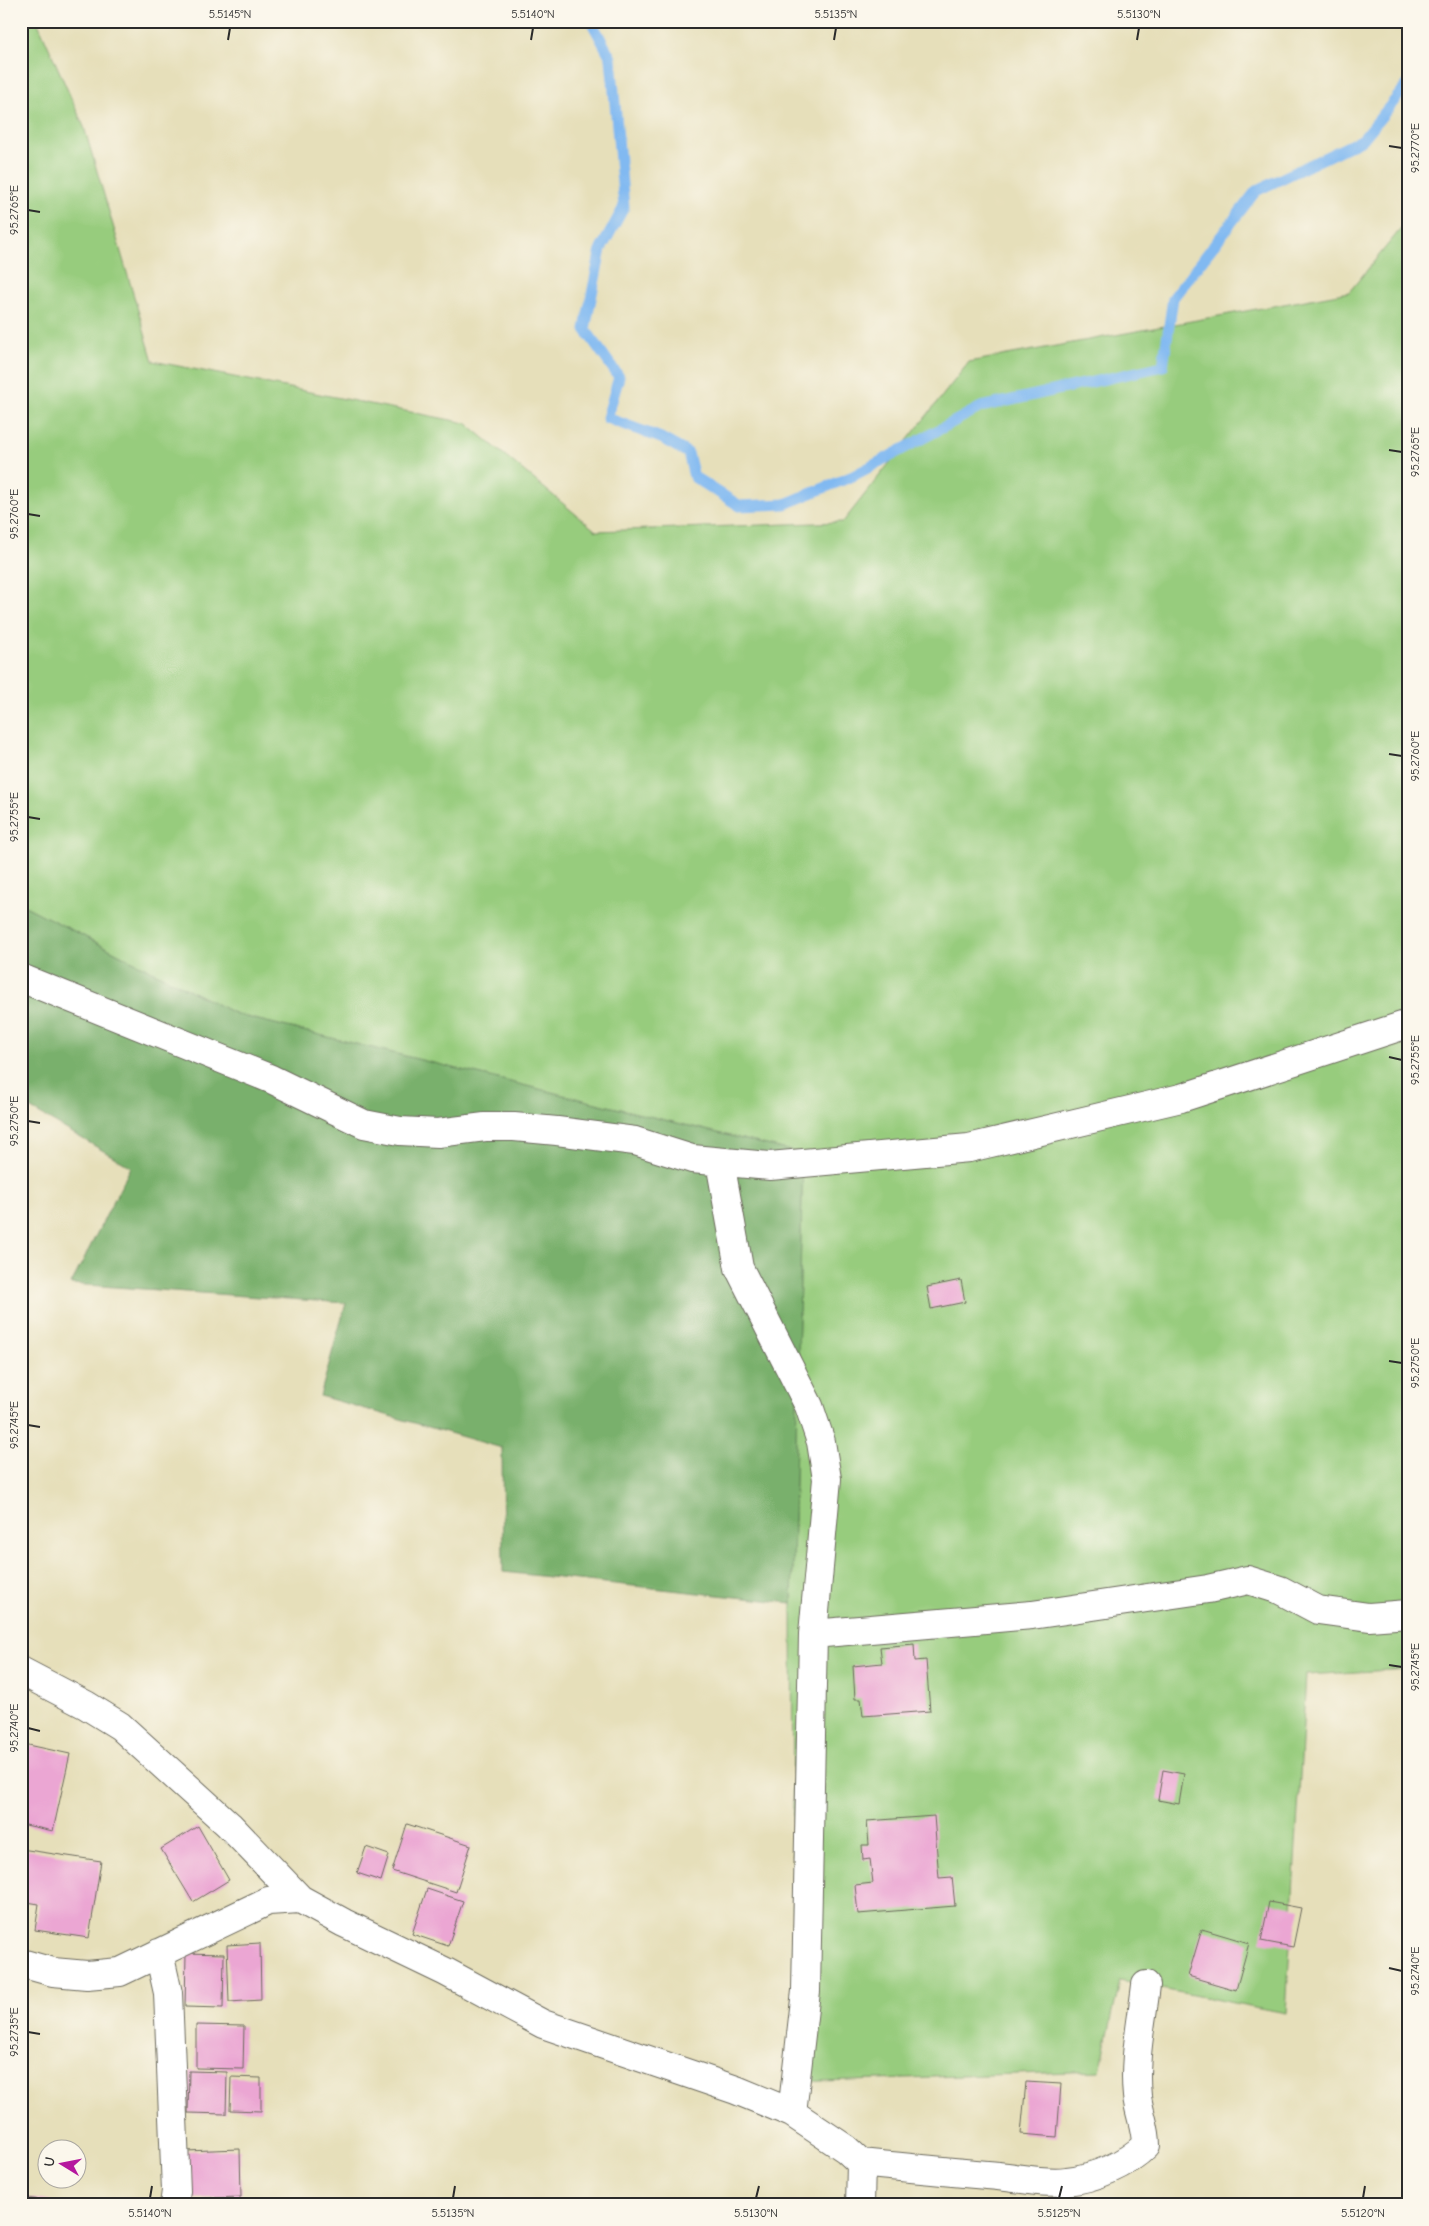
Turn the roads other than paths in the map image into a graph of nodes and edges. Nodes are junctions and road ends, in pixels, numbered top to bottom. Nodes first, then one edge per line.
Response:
1 (21, 978) edge
2 (1408, 1024) edge
3 (720, 1162) junction
4 (1408, 1614) edge
5 (813, 1634) junction
6 (21, 1671) edge
7 (300, 1898) junction
8 (160, 1953) junction
9 (21, 1963) edge
10 (1146, 1985) dead end
11 (792, 2113) junction
12 (861, 2163) junction
13 (174, 2205) edge
14 (860, 2205) edge

1 - 3 street
2 - 3 street
3 - 5 street
4 - 5 street
5 - 11 street
6 - 7 street
7 - 8 street
7 - 11 street
8 - 9 street
8 - 13 street
10 - 12 street
11 - 12 street
12 - 14 street

